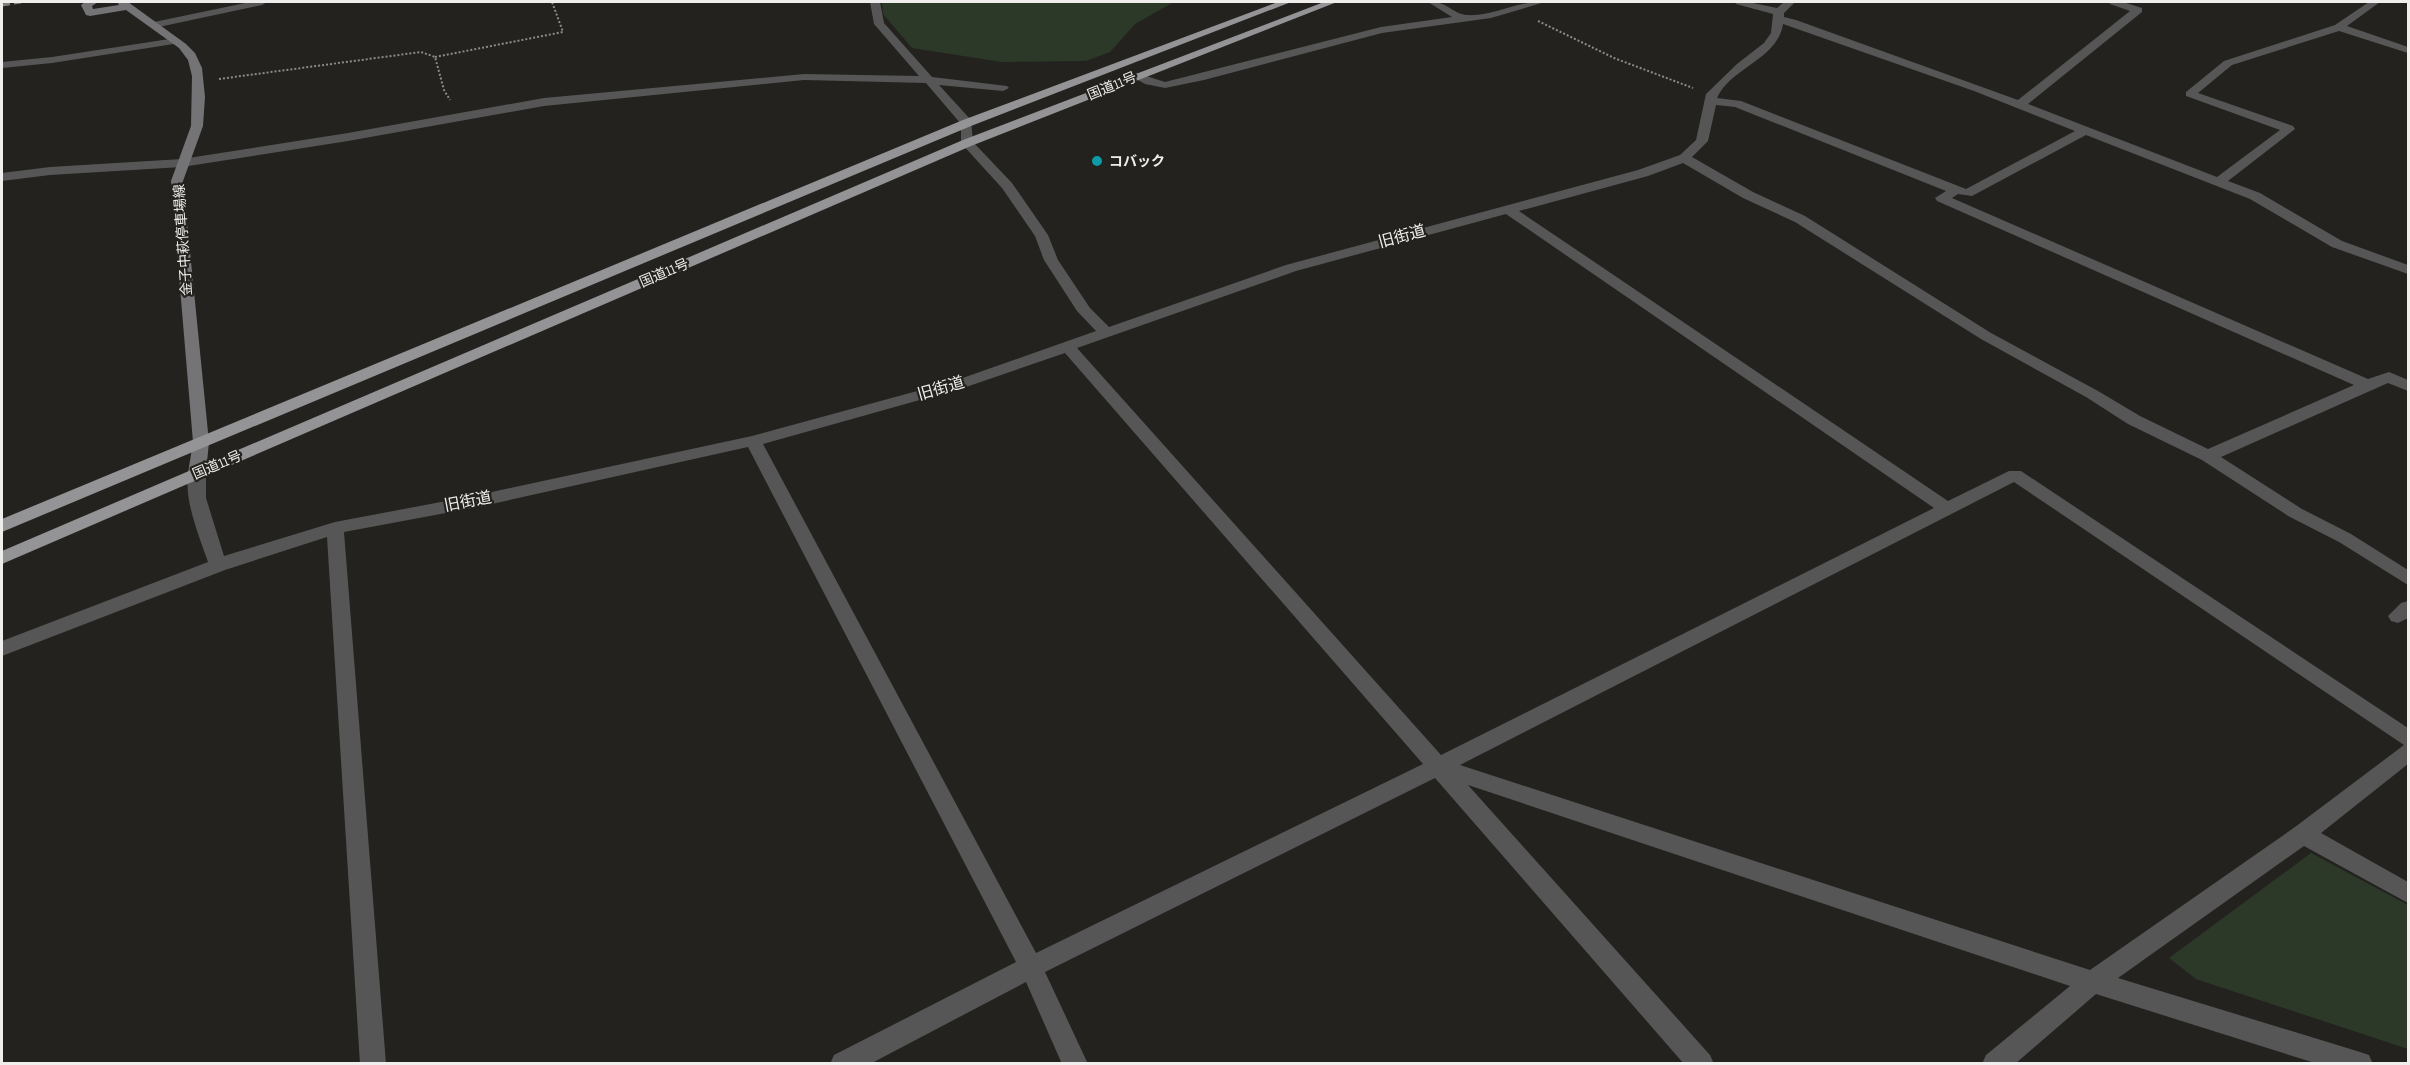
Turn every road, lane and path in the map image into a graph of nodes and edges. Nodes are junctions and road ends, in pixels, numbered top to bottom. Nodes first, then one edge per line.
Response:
1 (93, 2) edge
2 (262, 2) edge
3 (552, 2) edge
4 (875, 2) edge
5 (1286, 2) edge
6 (1332, 2) edge
7 (1433, 2) edge
8 (1540, 2) edge
9 (1740, 2) edge
10 (2114, 2) edge
11 (2375, 2) edge
12 (125, 4) edge
13 (1516, 10) junction
14 (1783, 11) edge
15 (1462, 18) junction
16 (154, 25) junction
17 (2339, 27) junction
18 (176, 40) junction
19 (2409, 50) edge
20 (435, 57) junction
21 (2, 65) edge
22 (1137, 76) junction
23 (928, 80) junction
24 (197, 82) junction
25 (1003, 88) dead end
26 (1711, 98) junction
27 (2020, 105) junction
28 (461, 117) junction
29 (968, 123) junction
30 (2086, 130) junction
31 (967, 143) junction
32 (1684, 158) junction
33 (182, 163) junction
34 (2, 177) edge
35 (2219, 182) junction
36 (1956, 190) junction
37 (1508, 209) junction
38 (2409, 270) edge
39 (1106, 332) junction
40 (1068, 347) junction
41 (2367, 385) junction
42 (2409, 386) edge
43 (753, 441) junction
44 (201, 442) junction
45 (2208, 456) junction
46 (197, 473) junction
47 (1947, 509) junction
48 (2, 526) edge
49 (335, 528) junction
50 (2, 558) edge
51 (218, 565) junction
52 (2409, 579) edge
53 (2, 649) edge
54 (2409, 738) edge
55 (2409, 752) edge
56 (1438, 766) junction
57 (2303, 834) junction
58 (2409, 893) edge
59 (1031, 967) junction
60 (2093, 982) junction
61 (373, 1064) edge
62 (843, 1064) edge
63 (1075, 1064) edge
64 (1701, 1064) edge
65 (1995, 1064) edge
66 (2360, 1064) edge

1 - 12 main road, 金子中萩停車場線
2 - 16 street
3 - 20 path
4 - 23 street
5 - 29 highway, 国道11号
6 - 22 highway, 国道11号
7 - 15 street
8 - 13 street
9 - 14 street
10 - 27 street
11 - 17 street
12 - 16 main road, 金子中萩停車場線
13 - 15 street
13 - 26 path
14 - 26 street
14 - 27 street
15 - 22 street
16 - 18 main road, 金子中萩停車場線
17 - 19 street
17 - 35 street
18 - 21 street
18 - 24 main road, 金子中萩停車場線
20 - 24 path
20 - 28 path
22 - 31 highway, 国道11号
23 - 25 street
23 - 28 street
23 - 29 street
24 - 33 main road, 金子中萩停車場線
26 - 32 street, 旧街道
26 - 36 street
27 - 30 street
28 - 33 street
29 - 31 street
29 - 44 highway, 国道11号
30 - 35 street
30 - 36 street
31 - 39 street
31 - 46 highway, 国道11号
32 - 37 street, 旧街道
32 - 45 street
33 - 34 street
33 - 44 main road, 金子中萩停車場線
35 - 38 street
36 - 41 street
37 - 39 street, 旧街道
37 - 47 street
39 - 40 street, 旧街道
40 - 43 street, 旧街道
40 - 56 street
41 - 42 street
41 - 45 street
43 - 49 street, 旧街道
43 - 59 street
44 - 46 main road, 金子中萩停車場線
44 - 48 highway, 国道11号
45 - 52 street
46 - 50 highway, 国道11号
46 - 51 street
47 - 54 street
47 - 56 street
49 - 51 street, 旧街道
49 - 61 street
51 - 53 street, 旧街道
55 - 57 street
56 - 59 street
56 - 60 street
56 - 64 street
57 - 58 street
57 - 60 street
59 - 62 street
59 - 63 street
60 - 65 street
60 - 66 street

